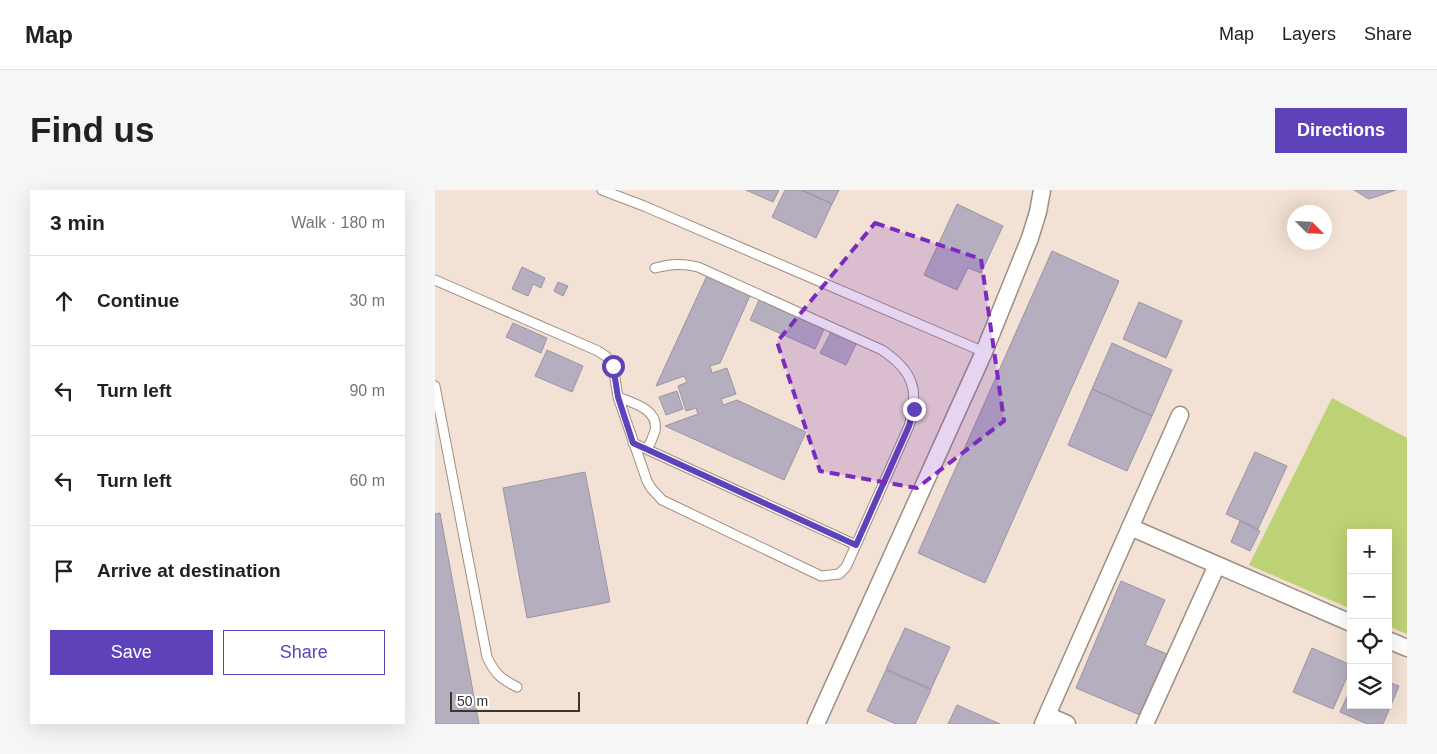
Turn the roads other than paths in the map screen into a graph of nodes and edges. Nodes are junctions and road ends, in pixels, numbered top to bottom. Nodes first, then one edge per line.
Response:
1 (602, 190) edge
2 (1042, 190) edge
3 (655, 268) dead end
4 (435, 280) edge
5 (984, 352) junction
6 (435, 386) edge
7 (618, 397) junction
8 (1180, 415) dead end
9 (633, 443) junction
10 (647, 449) junction
11 (1130, 527) junction
12 (856, 545) junction
13 (1217, 565) junction
14 (1347, 621) edge
15 (1392, 642) edge
16 (1407, 648) edge
17 (517, 687) dead end
18 (1045, 720) edge
19 (817, 724) edge
20 (1067, 724) edge
21 (1145, 724) edge

1 - 5 lane
2 - 5 street
3 - 12 lane
4 - 7 lane
5 - 19 street
6 - 17 lane
7 - 9 lane
7 - 10 lane
8 - 11 street
9 - 10 lane
9 - 12 lane
10 - 12 lane
11 - 13 street
11 - 18 street
13 - 14 street
13 - 21 street
15 - 16 street
18 - 20 street

